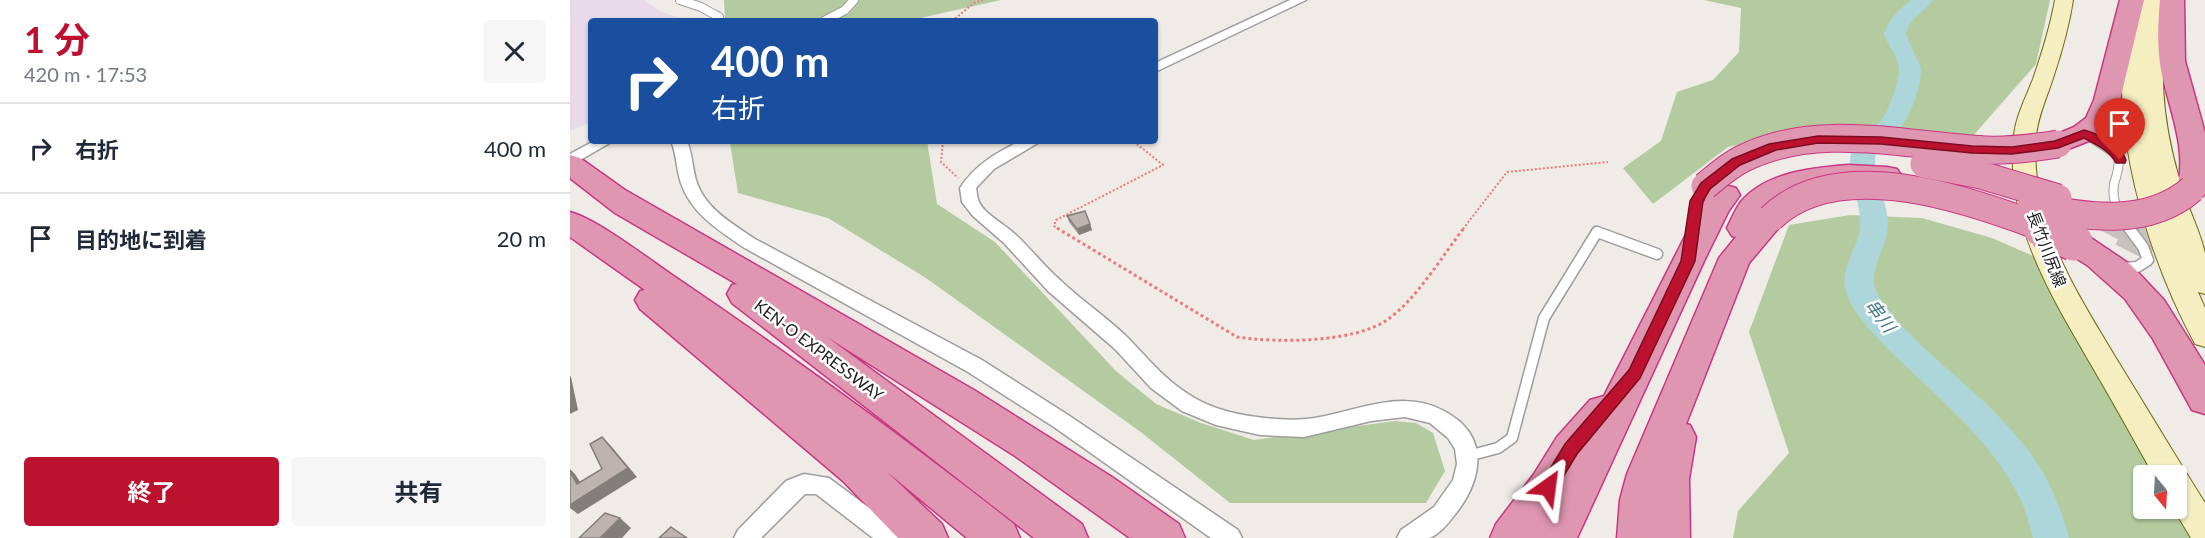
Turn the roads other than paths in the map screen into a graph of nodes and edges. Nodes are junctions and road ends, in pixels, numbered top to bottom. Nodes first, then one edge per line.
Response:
1 (680, 0) edge
2 (854, 0) edge
3 (1300, 0) edge
4 (2064, 0) edge
5 (2132, 0) edge
6 (2143, 0) edge
7 (2161, 0) edge
8 (2172, 0) edge
9 (719, 18) edge
10 (830, 18) edge
11 (1158, 66) edge
12 (2084, 133) junction
13 (600, 144) edge
14 (680, 144) edge
15 (1027, 144) edge
16 (570, 162) edge
17 (1715, 191) junction
18 (608, 192) junction
19 (2058, 198) dead end
20 (1762, 214) junction
21 (570, 222) edge
22 (570, 240) edge
23 (1673, 257) junction
24 (2115, 268) junction
25 (2205, 285) edge
26 (2205, 337) edge
27 (1635, 374) junction
28 (1684, 382) junction
29 (2205, 399) edge
30 (1468, 456) junction
31 (2164, 465) edge
32 (2187, 502) edge
33 (2205, 532) edge
34 (746, 538) edge
35 (891, 538) edge
36 (927, 538) edge
37 (999, 538) edge
38 (1067, 538) edge
39 (1164, 538) edge
40 (1230, 538) edge
41 (1409, 538) edge
42 (1511, 538) edge
43 (1555, 538) edge
44 (1638, 538) edge
45 (1669, 538) edge

1 - 9 lane
2 - 10 lane
3 - 11 street
4 - 31 main road, 長竹川尻線
5 - 12 highway
6 - 26 main road
7 - 25 main road
8 - 20 highway, bridge
12 - 17 highway, bridge
12 - 24 lane
13 - 16 street
14 - 40 street
15 - 30 street
16 - 18 highway, KEN-O EXPRESSWAY
17 - 19 highway, bridge
17 - 23 highway
18 - 38 highway, KEN-O EXPRESSWAY
18 - 39 highway
20 - 24 highway, bridge
20 - 28 highway
21 - 37 highway
22 - 36 highway
23 - 27 highway
23 - 30 lane
24 - 29 highway
27 - 42 highway
27 - 43 highway
28 - 44 highway
28 - 45 highway
30 - 41 street
32 - 33 main road
34 - 35 street

